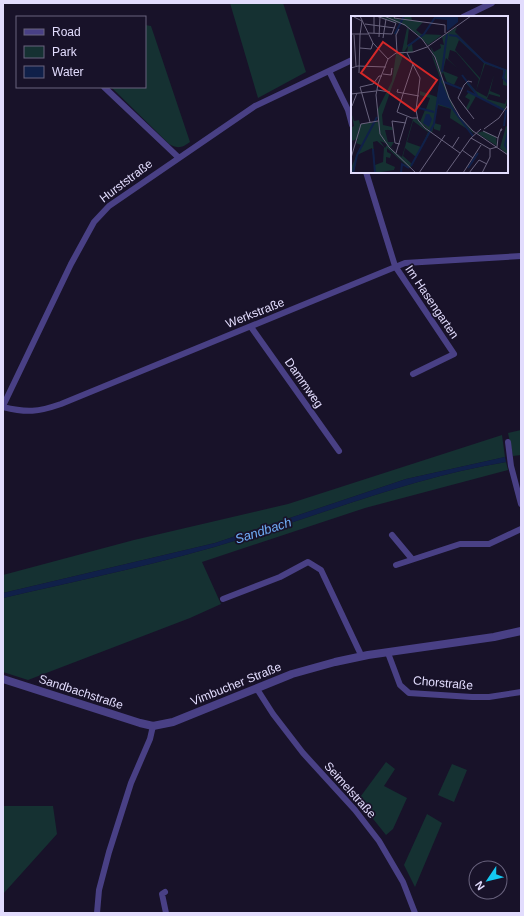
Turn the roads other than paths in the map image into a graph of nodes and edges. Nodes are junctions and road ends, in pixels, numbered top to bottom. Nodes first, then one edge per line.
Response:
1 (492, 3) edge
2 (465, 16) edge
3 (351, 60) edge
4 (329, 71) junction
5 (105, 88) edge
6 (351, 121) edge
7 (178, 158) junction
8 (366, 173) edge
9 (521, 256) edge
10 (395, 266) junction
11 (251, 327) junction
12 (413, 374) dead end
13 (3, 406) edge
14 (508, 442) dead end
15 (339, 451) dead end
16 (521, 504) edge
17 (521, 529) edge
18 (392, 535) dead end
19 (412, 559) junction
20 (396, 565) dead end
21 (223, 600) dead end
22 (521, 631) edge
23 (388, 653) junction
24 (362, 657) junction
25 (3, 679) edge
26 (257, 689) junction
27 (521, 692) edge
28 (152, 726) junction
29 (165, 892) dead end
30 (96, 913) edge
31 (166, 913) edge
32 (415, 913) edge

1 - 2 street
3 - 4 street, Hurststraße
4 - 6 street
4 - 7 street, Hurststraße
5 - 7 street
7 - 13 street, Hurststraße
8 - 10 street, Im Hasengarten
9 - 10 street, Werkstraße
10 - 11 street, Werkstraße
10 - 12 street, Im Hasengarten
11 - 13 street, Werkstraße
11 - 15 street, Dammweg
14 - 16 street
17 - 19 street
18 - 19 street
19 - 20 street
21 - 24 street
22 - 23 street, Vimbucher Straße
23 - 24 street, Vimbucher Straße
23 - 27 street, Chorstraße
24 - 26 street, Vimbucher Straße
25 - 28 street, Sandbachstraße
26 - 28 street, Vimbucher Straße
26 - 32 street, Seimelstraße
28 - 30 street
29 - 31 street

